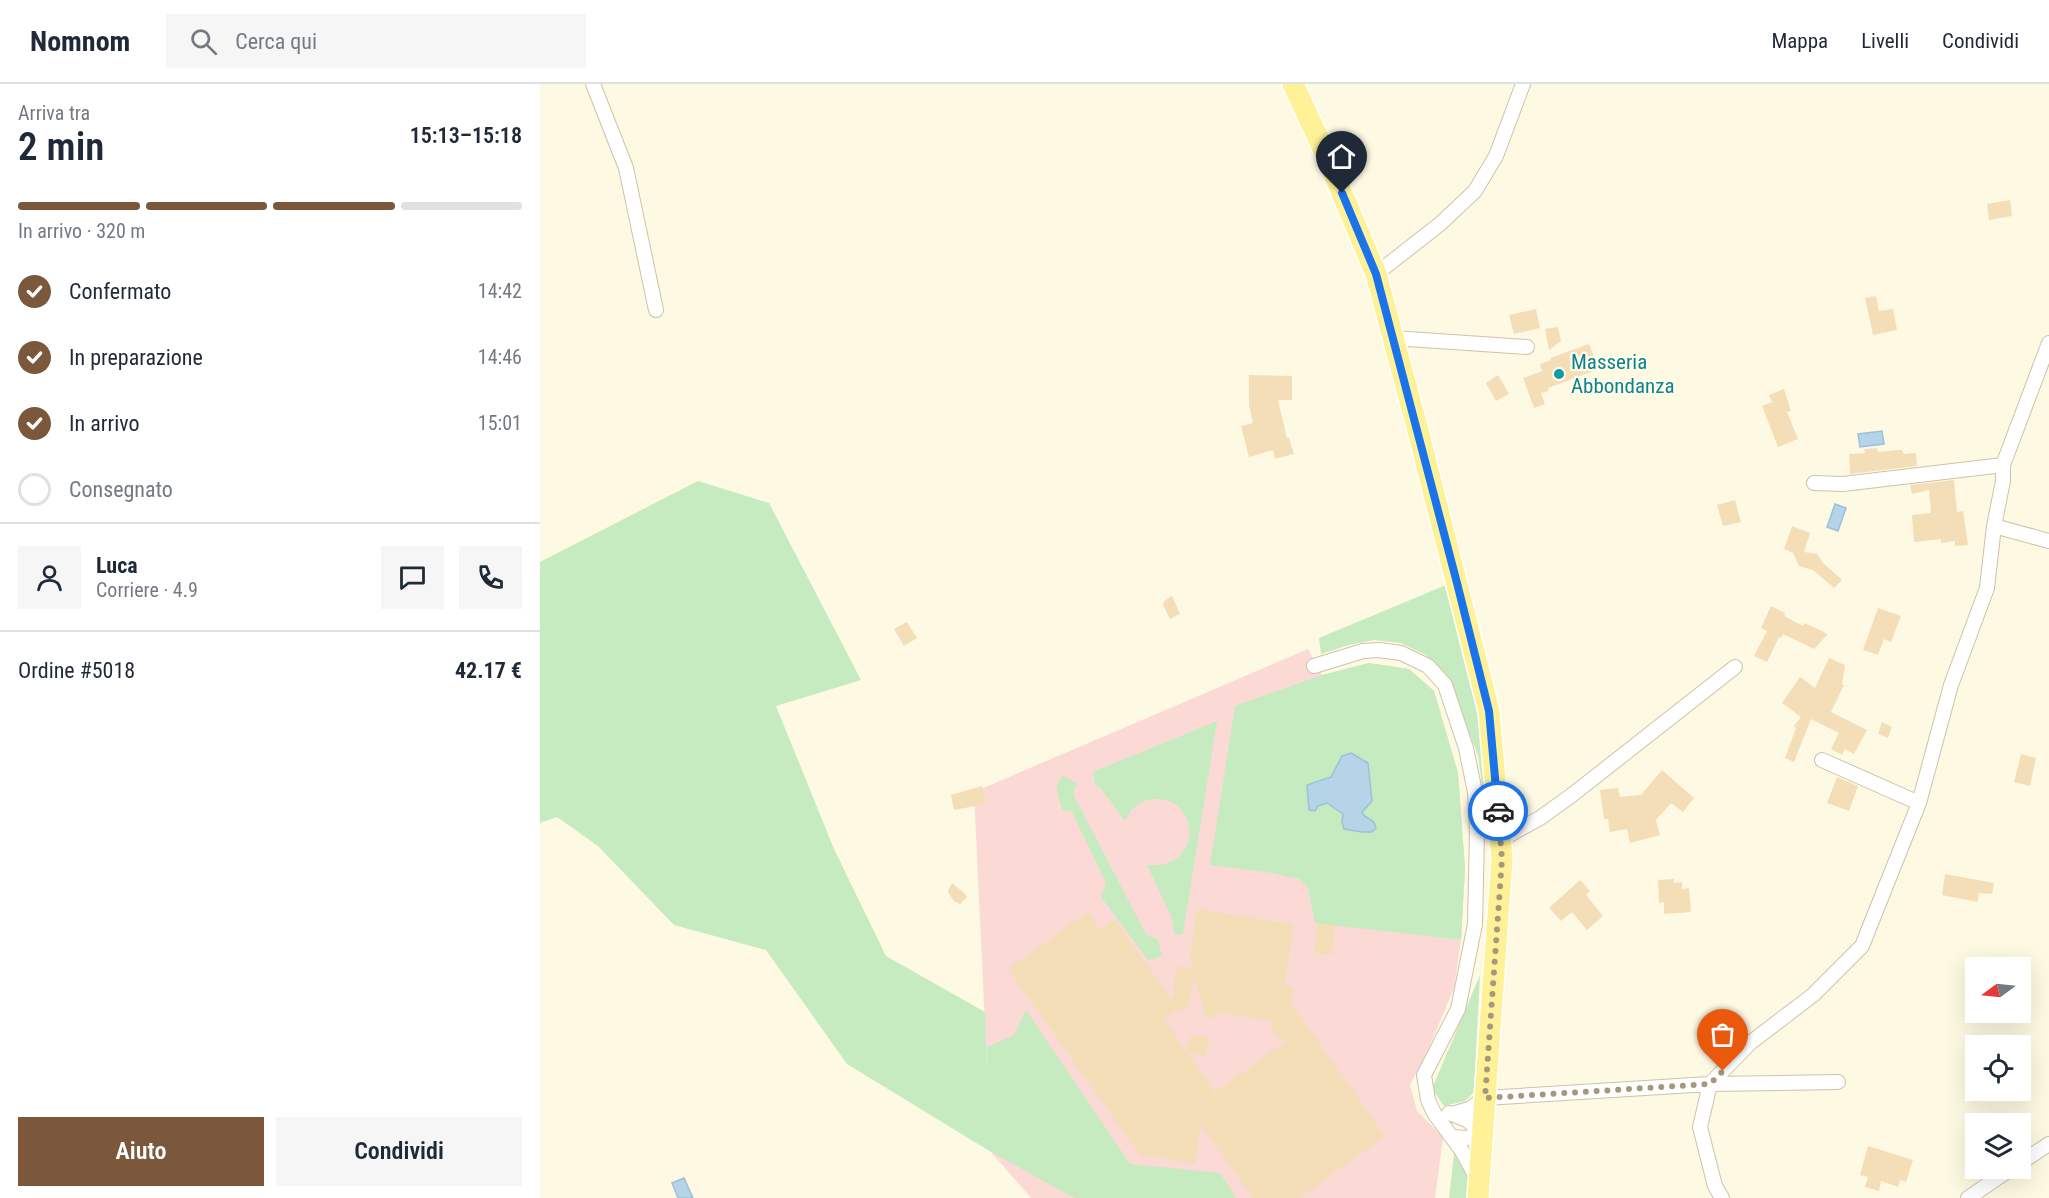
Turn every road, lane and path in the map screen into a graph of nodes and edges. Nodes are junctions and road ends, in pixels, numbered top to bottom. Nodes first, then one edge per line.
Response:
1 (593, 84) edge
2 (1293, 84) edge
3 (1523, 84) edge
4 (1376, 274) junction
5 (656, 310) dead end
6 (1393, 338) junction
7 (2049, 343) edge
8 (1527, 347) dead end
9 (2003, 465) junction
10 (1814, 483) dead end
11 (1994, 526) junction
12 (2049, 541) edge
13 (1314, 666) dead end
14 (1735, 667) dead end
15 (1822, 760) dead end
16 (1919, 803) junction
17 (1500, 840) junction
18 (1838, 1082) dead end
19 (1710, 1084) junction
20 (1485, 1098) junction
21 (1433, 1111) junction
22 (1452, 1114) junction
23 (1482, 1133) junction
24 (1453, 1137) junction
25 (2049, 1144) edge
26 (2031, 1156) edge
27 (1996, 1179) edge
28 (1479, 1190) edge
29 (1722, 1198) edge
30 (1968, 1198) edge

1 - 5 street
2 - 4 main road
3 - 4 street
4 - 6 main road
6 - 8 street
6 - 17 main road
7 - 9 street
9 - 10 street
9 - 11 street
11 - 12 street
11 - 16 street
13 - 21 street
14 - 17 street
15 - 16 street
16 - 19 street
17 - 20 main road
18 - 19 street
19 - 20 street
19 - 29 street
20 - 22 street
20 - 23 main road
21 - 22 street
21 - 24 street
22 - 23 street
23 - 24 street
23 - 28 main road
24 - 28 street
25 - 26 street
27 - 30 street

